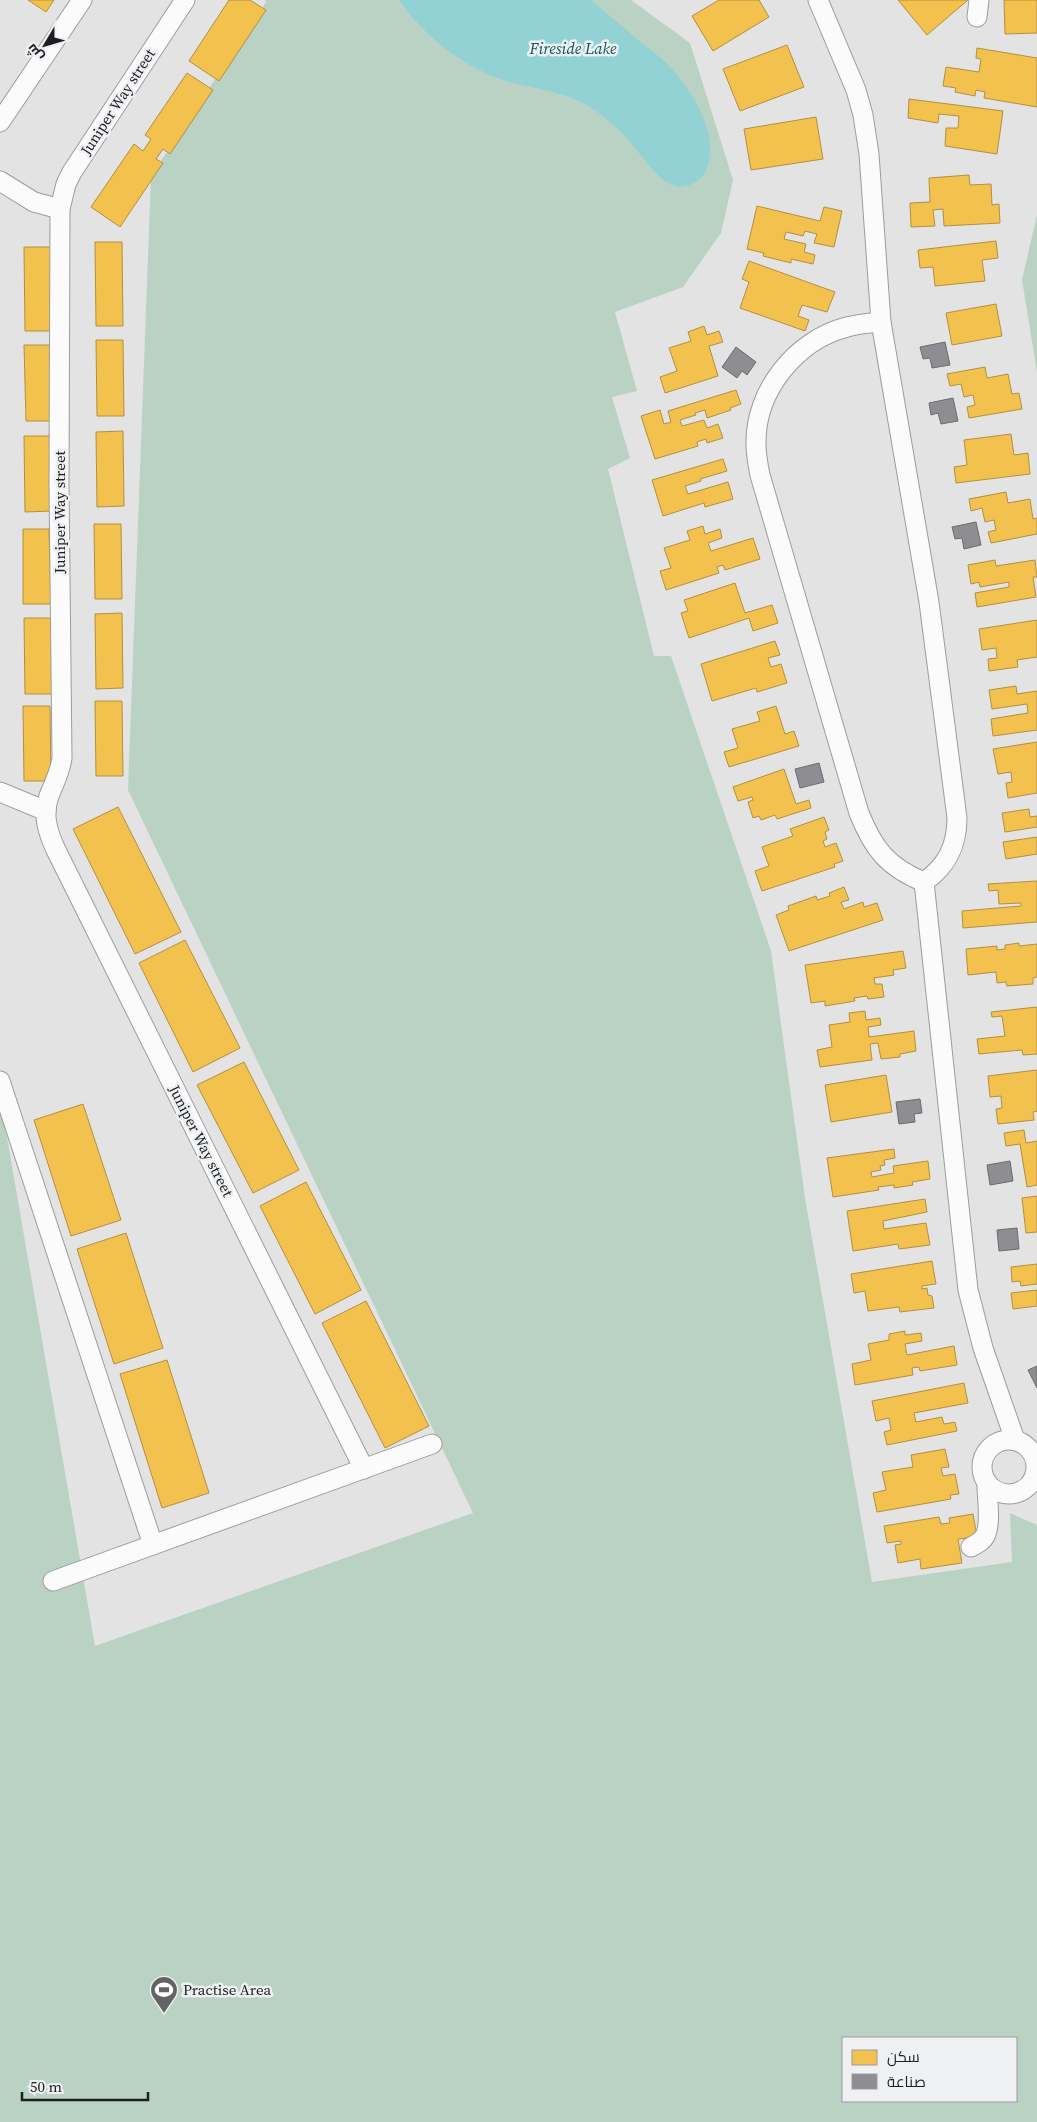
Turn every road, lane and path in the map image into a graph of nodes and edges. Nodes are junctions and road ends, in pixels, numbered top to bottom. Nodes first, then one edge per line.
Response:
1 (82, 0) edge
2 (186, 0) edge
3 (818, 0) edge
4 (0, 122) edge
5 (0, 180) edge
6 (60, 209) junction
7 (881, 322) junction
8 (0, 792) edge
9 (46, 811) junction
10 (924, 882) junction
11 (0, 1081) edge
12 (1015, 1440) junction
13 (432, 1444) dead end
14 (364, 1469) junction
15 (987, 1485) junction
16 (153, 1545) junction
17 (971, 1547) dead end
18 (53, 1581) dead end

1 - 4 street
2 - 6 street, Juniper Way street
3 - 7 street
5 - 6 street
6 - 9 street, Juniper Way street
7 - 10 street
7 - 10 street
8 - 9 street
9 - 14 street, Juniper Way street
10 - 12 street
11 - 16 street
12 - 15 street
12 - 15 street
13 - 14 street
14 - 16 street
15 - 17 street
16 - 18 street

